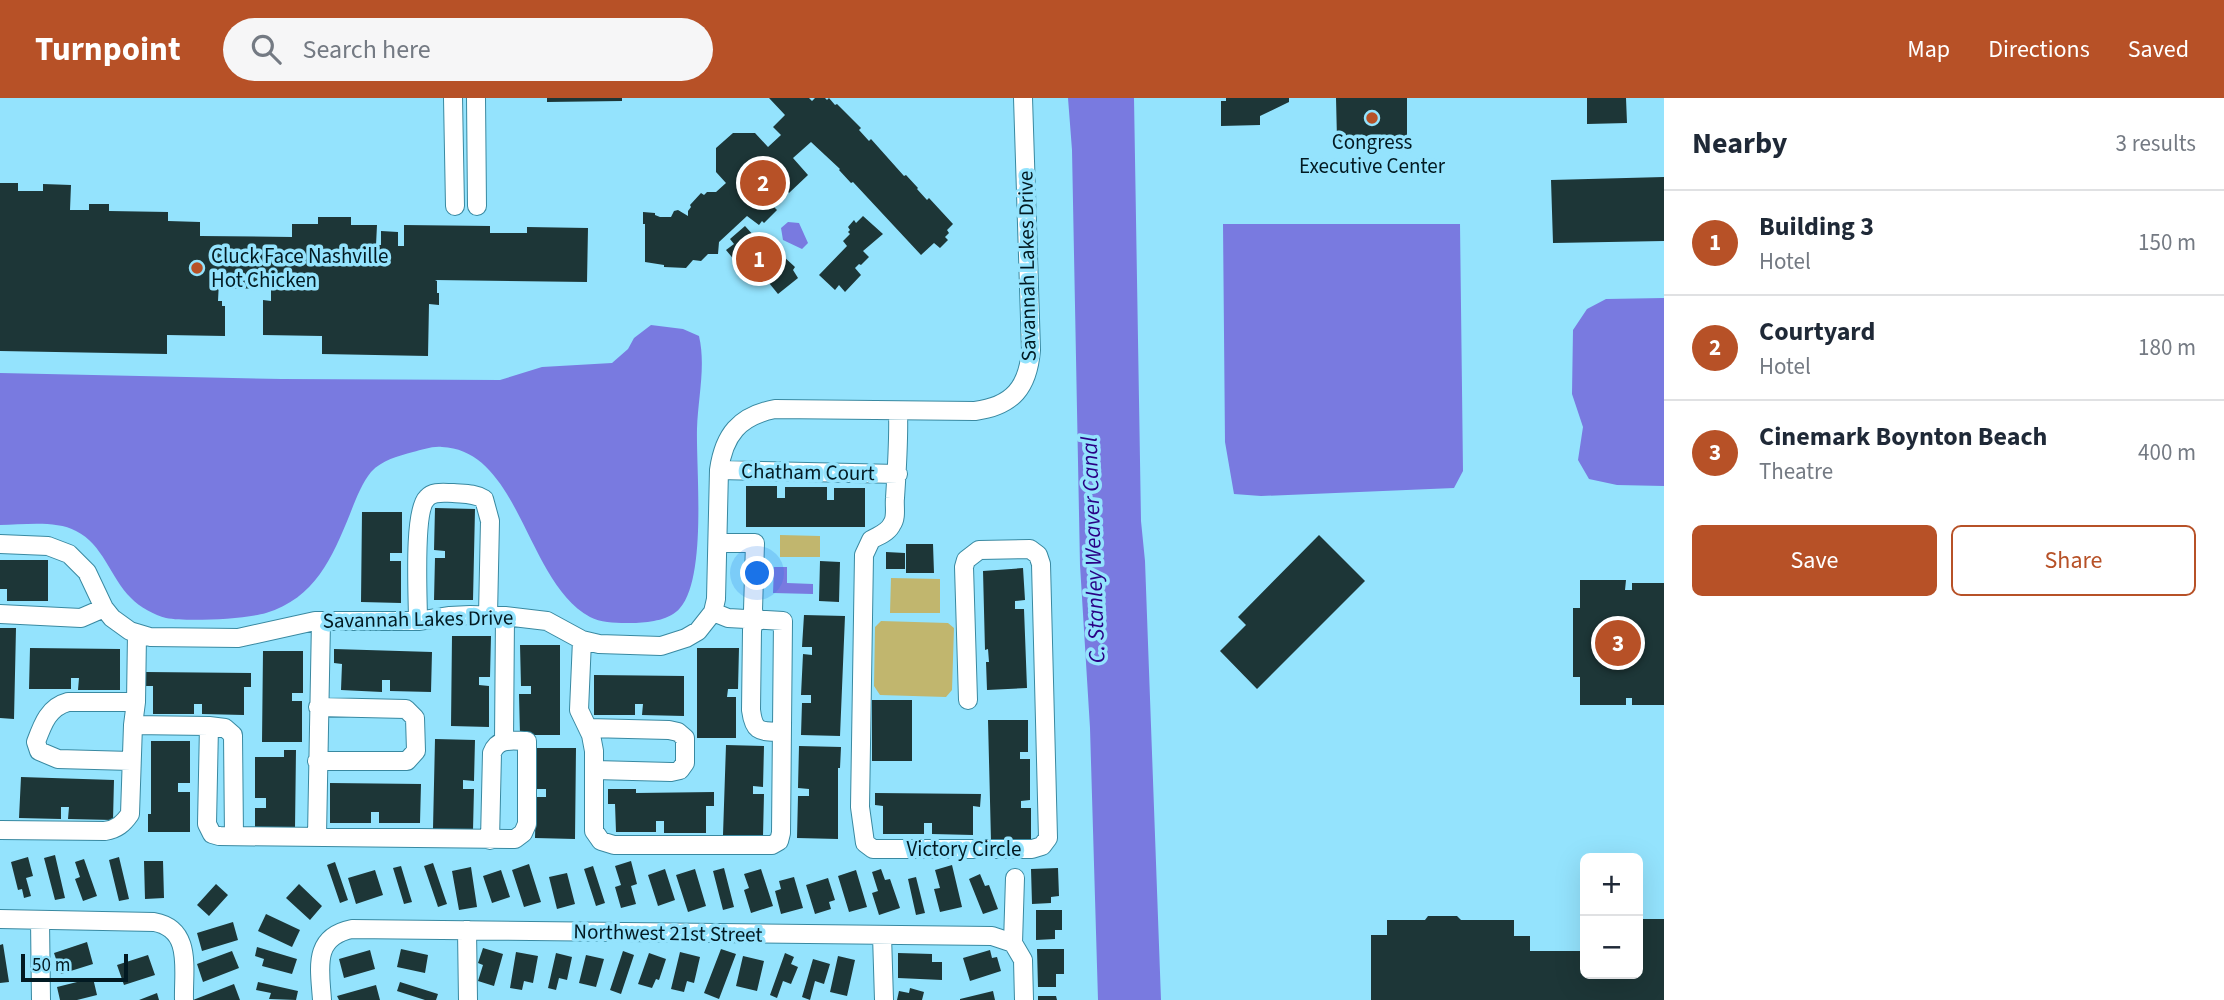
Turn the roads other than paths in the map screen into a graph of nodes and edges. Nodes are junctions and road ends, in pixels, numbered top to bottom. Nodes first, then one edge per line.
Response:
1 (453, 98) edge
2 (476, 98) edge
3 (1023, 98) edge
4 (455, 205) dead end
5 (477, 206) dead end
6 (898, 411) junction
7 (719, 470) junction
8 (898, 474) junction
9 (718, 543) junction
10 (0, 544) edge
11 (104, 608) junction
12 (713, 612) junction
13 (0, 614) edge
14 (497, 616) junction
15 (755, 619) junction
16 (321, 621) junction
17 (418, 621) junction
18 (137, 634) junction
19 (582, 640) junction
20 (968, 700) dead end
21 (136, 702) junction
22 (318, 707) junction
23 (133, 725) junction
24 (209, 726) junction
25 (588, 728) junction
26 (781, 732) junction
27 (504, 741) junction
28 (131, 761) junction
29 (317, 761) junction
30 (595, 770) junction
31 (0, 830) edge
32 (234, 836) junction
33 (317, 836) junction
34 (490, 840) junction
35 (1014, 878) dead end
36 (0, 919) edge
37 (40, 920) junction
38 (467, 930) junction
39 (882, 935) junction
40 (1013, 943) junction
41 (41, 1000) edge
42 (184, 1000) edge
43 (322, 1000) edge
44 (468, 1000) edge
45 (884, 1000) edge
46 (1024, 1000) edge

1 - 4 street
2 - 5 street
3 - 6 street, Savannah Lakes Drive
6 - 7 street, Savannah Lakes Drive
6 - 8 street, Victory Circle
7 - 8 street, Chatham Court
7 - 9 street, Savannah Lakes Drive
8 - 20 street, Victory Circle
9 - 12 street, Savannah Lakes Drive
9 - 15 street
10 - 11 street
11 - 13 street
11 - 18 street
12 - 15 street
12 - 19 street, Savannah Lakes Drive
14 - 17 street, Savannah Lakes Drive
14 - 17 street
14 - 19 street, Savannah Lakes Drive
14 - 27 street
15 - 26 street
15 - 26 street
16 - 17 street, Savannah Lakes Drive
16 - 18 street, Savannah Lakes Drive
16 - 22 street
18 - 21 street
19 - 25 street
21 - 23 street
21 - 28 street
22 - 29 street
22 - 29 street
23 - 24 street
23 - 28 street
24 - 32 street
24 - 32 street
25 - 30 street
25 - 30 street
26 - 30 street
27 - 34 street
27 - 34 street
28 - 31 street
29 - 33 street
32 - 33 street
33 - 34 street
35 - 40 street
36 - 37 street
37 - 41 street
37 - 42 street
38 - 39 street, Northwest 21st Street
38 - 43 street, Northwest 21st Street
38 - 44 street
39 - 40 street, Northwest 21st Street
39 - 45 street
40 - 46 street

